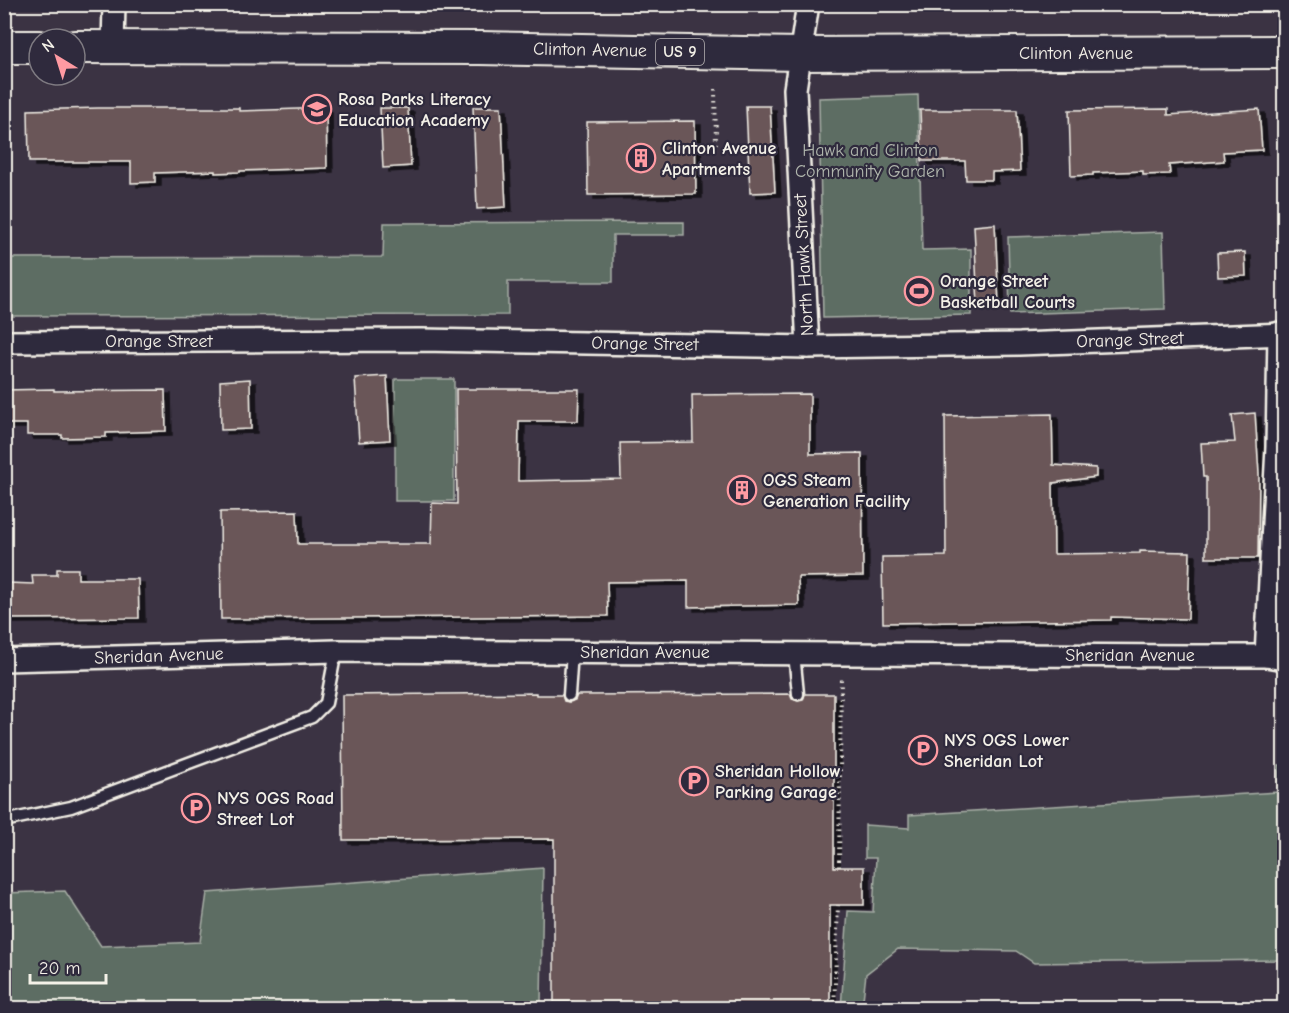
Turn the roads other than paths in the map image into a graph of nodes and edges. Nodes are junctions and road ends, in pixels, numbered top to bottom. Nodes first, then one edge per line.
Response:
1 (114, 4) edge
2 (808, 4) edge
3 (4, 47) edge
4 (27, 47) edge
5 (87, 47) edge
6 (113, 47) junction
7 (1284, 52) edge
8 (801, 54) junction
9 (1282, 334) edge
10 (4, 342) edge
11 (807, 347) junction
12 (1281, 447) edge
13 (336, 651) junction
14 (572, 652) junction
15 (794, 653) junction
16 (1275, 657) edge
17 (4, 660) edge
18 (798, 694) dead end
19 (569, 695) dead end
20 (4, 821) edge

1 - 6 street
2 - 8 street, North Hawk Street
3 - 4 main road
5 - 6 main road, Clinton Avenue / US 9
6 - 8 main road, Clinton Avenue / US 9
7 - 8 main road, Clinton Avenue / US 9
8 - 11 street, North Hawk Street
9 - 11 street, Orange Street
9 - 12 street
10 - 11 street, Orange Street
12 - 16 street
13 - 14 street, Sheridan Avenue
13 - 17 street, Sheridan Avenue
13 - 20 lane
14 - 15 street, Sheridan Avenue
14 - 19 lane
15 - 16 street, Sheridan Avenue
15 - 18 lane

